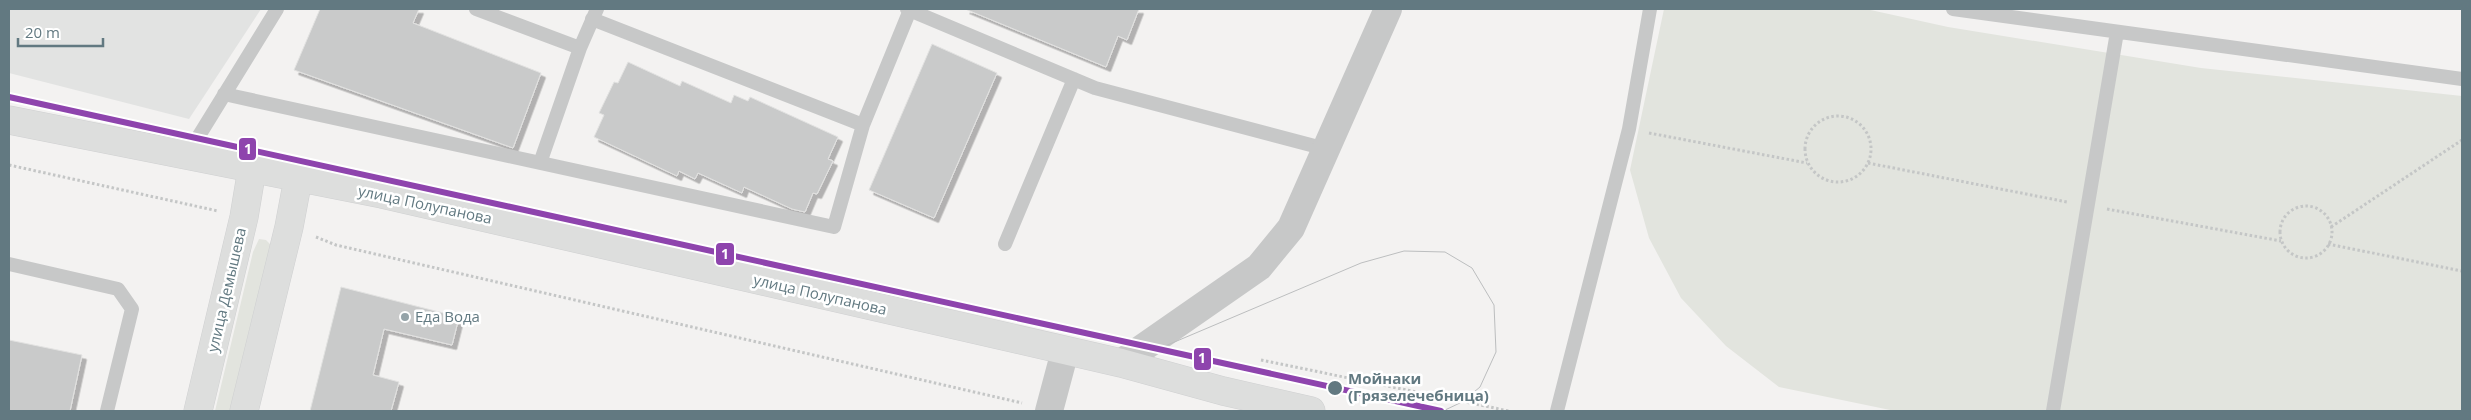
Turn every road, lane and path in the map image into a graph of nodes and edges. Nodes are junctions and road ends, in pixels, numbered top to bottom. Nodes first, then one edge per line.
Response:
1 (277, 9) edge
2 (476, 9) edge
3 (909, 9) edge
4 (1388, 9) edge
5 (1650, 9) edge
6 (1953, 9) edge
7 (595, 14) edge
8 (2117, 32) junction
9 (580, 48) junction
10 (1074, 79) junction
11 (2462, 79) edge
12 (224, 94) junction
13 (9, 120) edge
14 (863, 125) junction
15 (1629, 129) junction
16 (2462, 140) edge
17 (1326, 150) junction
18 (184, 154) junction
19 (540, 163) junction
20 (1807, 163) junction
21 (9, 165) edge
22 (252, 169) junction
23 (298, 179) junction
24 (244, 217) junction
25 (290, 227) junction
26 (2331, 227) junction
27 (1006, 244) dead end
28 (2328, 244) junction
29 (9, 264) edge
30 (2462, 271) edge
31 (1065, 351) junction
32 (1262, 360) dead end
33 (1121, 363) junction
34 (1049, 410) edge
35 (107, 411) edge
36 (198, 411) edge
37 (244, 411) edge
38 (1311, 411) edge
39 (1509, 411) edge
40 (1557, 411) edge
41 (2053, 411) edge

1 - 12 lane
2 - 9 lane
3 - 10 lane
3 - 14 lane
4 - 17 street
5 - 15 lane
6 - 8 lane
7 - 9 lane
7 - 14 lane
8 - 11 lane
8 - 41 lane
9 - 19 lane
10 - 17 lane
10 - 27 lane
12 - 18 lane
12 - 19 lane
13 - 18 street
14 - 19 lane
15 - 20 path
15 - 40 lane
16 - 26 path
17 - 33 street
18 - 22 street
20 - 20 path
21 - 24 path
22 - 23 street, улица Полупанова
22 - 24 street, улица Демышева
23 - 25 street
23 - 31 street, улица Полупанова
24 - 36 street, улица Демышева
25 - 34 path
25 - 37 street
26 - 28 path
26 - 28 path
28 - 30 path
29 - 35 lane
31 - 33 street, улица Полупанова
31 - 34 street
32 - 39 path
33 - 38 street, улица Полупанова

